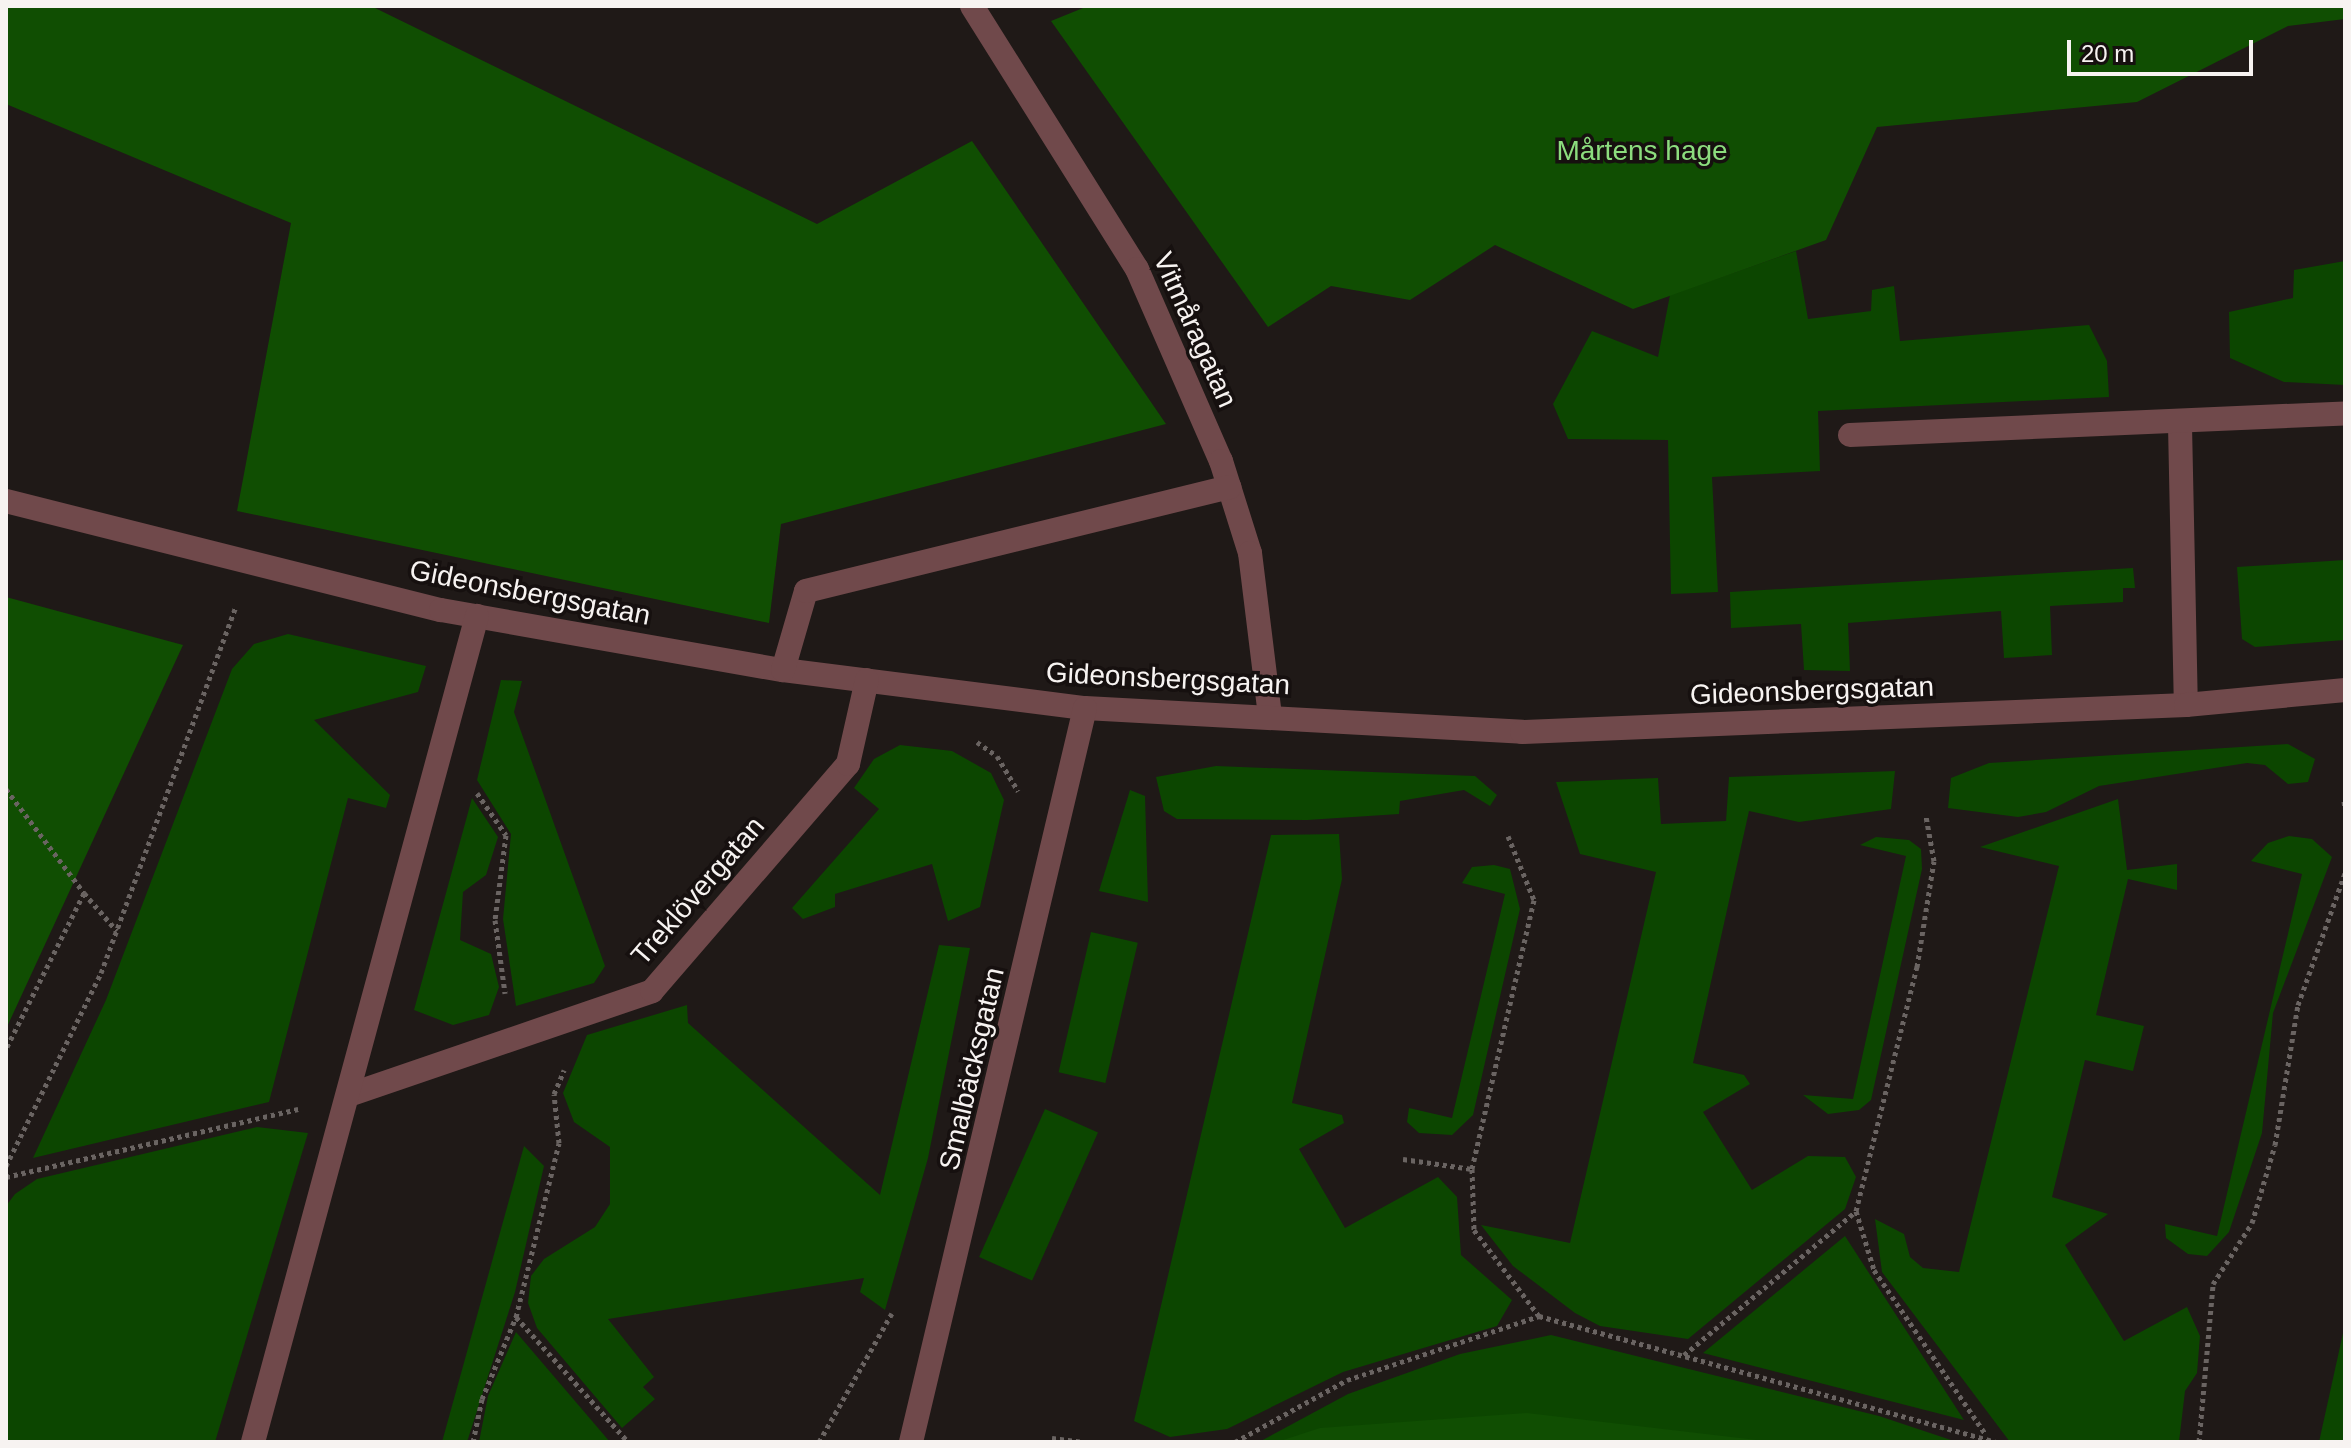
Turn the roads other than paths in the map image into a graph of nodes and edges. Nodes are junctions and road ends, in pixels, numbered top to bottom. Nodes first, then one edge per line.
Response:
1 (972, 6) edge
2 (2345, 413) edge
3 (2180, 425) junction
4 (1850, 435) dead end
5 (1229, 487) junction
6 (6, 501) edge
7 (477, 616) junction
8 (783, 670) junction
9 (867, 680) junction
10 (2345, 690) edge
11 (2186, 705) junction
12 (1085, 708) junction
13 (1270, 715) junction
14 (349, 1095) junction
15 (253, 1442) edge
16 (911, 1442) edge

1 - 5 street, Vitmåragatan
2 - 3 street
3 - 4 street
3 - 11 street
5 - 8 street
5 - 13 street, Vitmåragatan
6 - 7 street, Gideonsbergsgatan
7 - 8 street, Gideonsbergsgatan
7 - 14 street
8 - 9 street, Gideonsbergsgatan
9 - 12 street, Gideonsbergsgatan
9 - 14 street, Treklövergatan
10 - 11 street, Gideonsbergsgatan
11 - 13 street, Gideonsbergsgatan
12 - 13 street, Gideonsbergsgatan
12 - 16 street, Smalbäcksgatan
14 - 15 street

